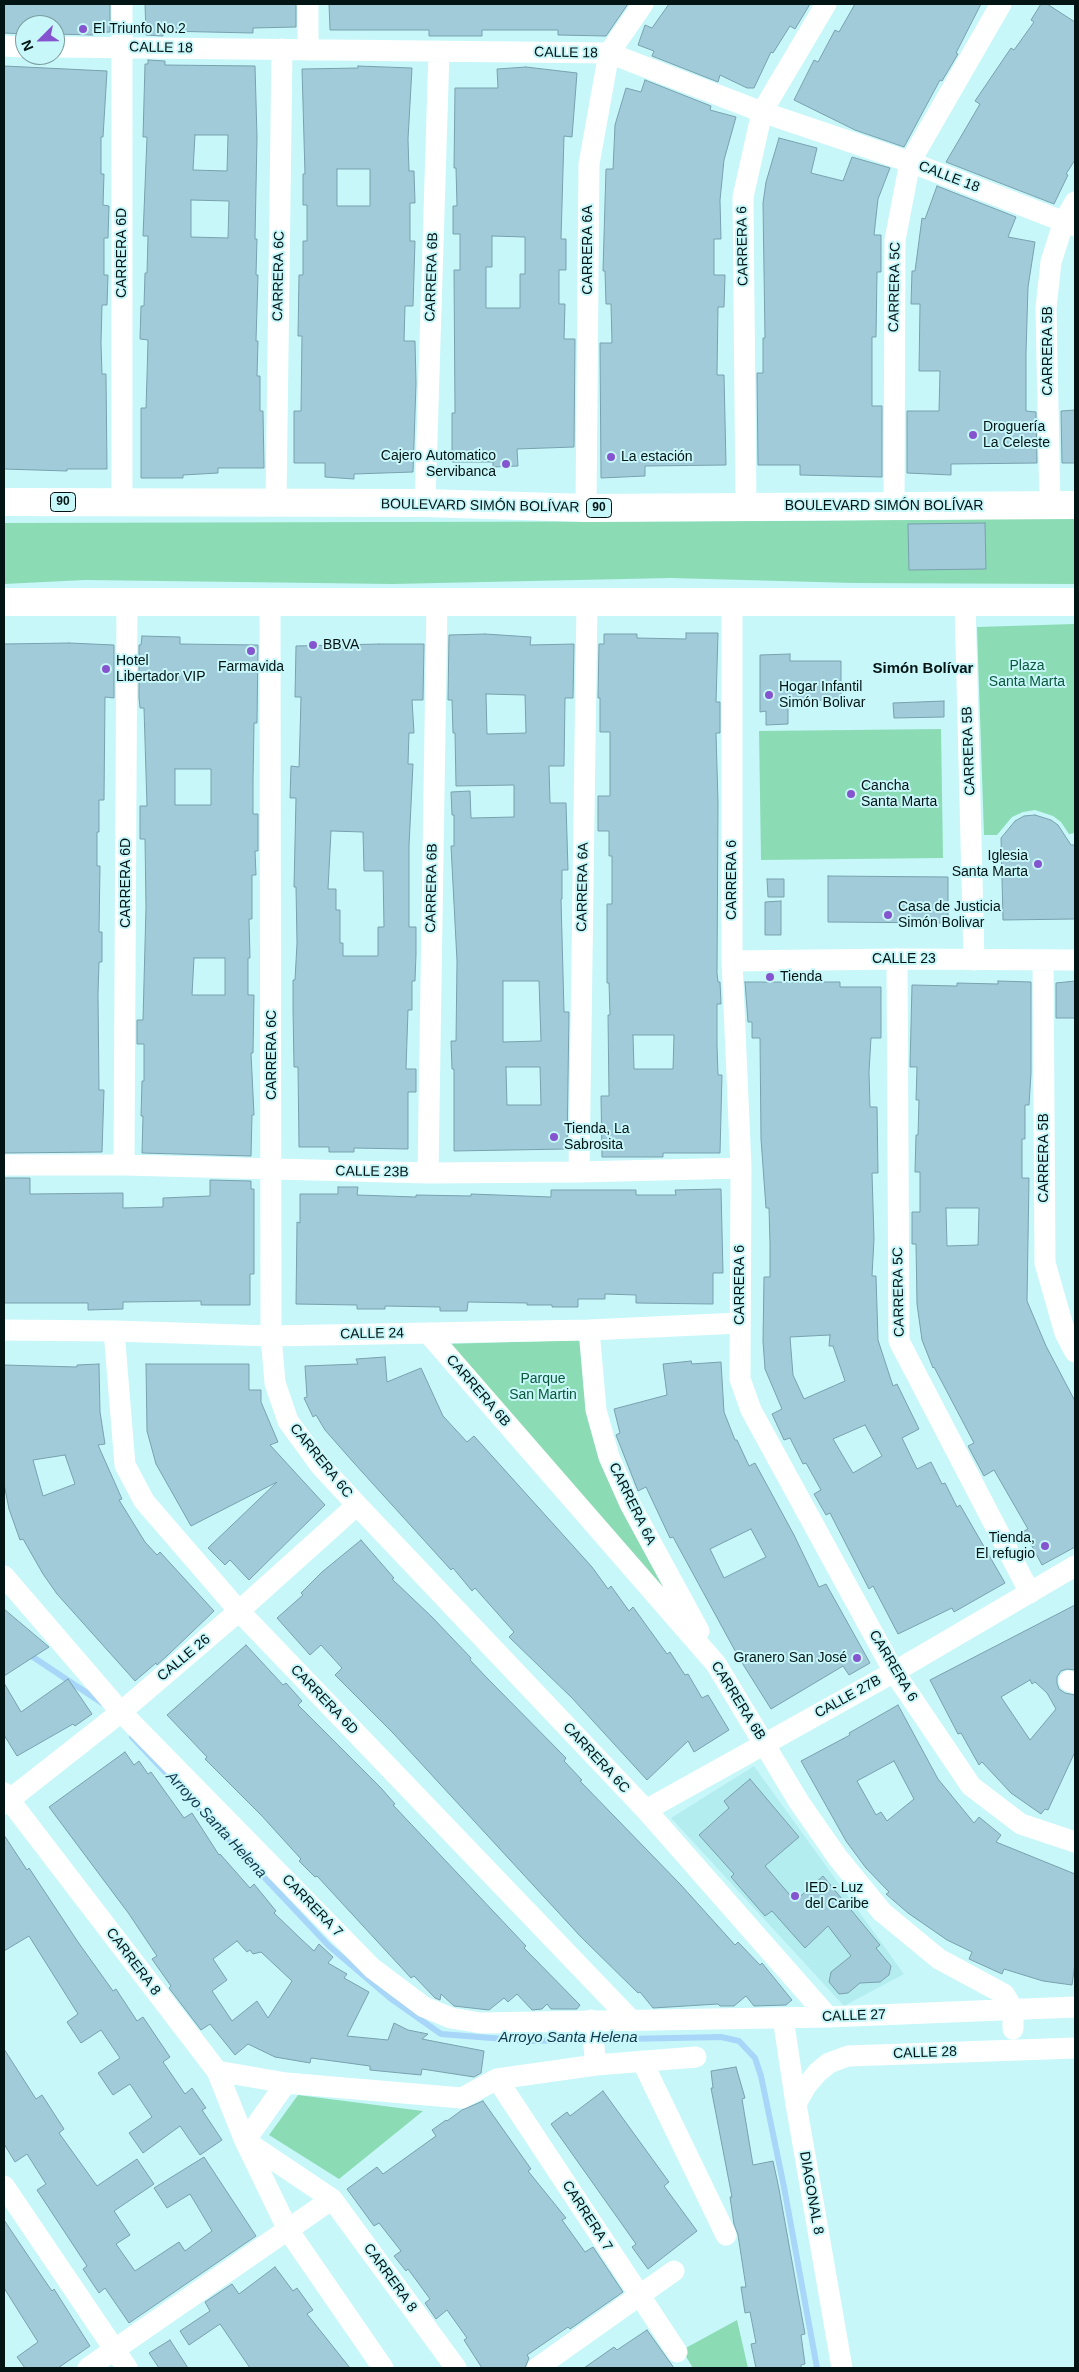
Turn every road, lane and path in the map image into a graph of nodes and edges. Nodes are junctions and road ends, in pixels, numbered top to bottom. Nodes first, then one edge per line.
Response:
1 (122, 4) edge
2 (308, 4) edge
3 (643, 4) edge
4 (826, 4) edge
5 (1001, 4) edge
6 (65, 47) edge
7 (122, 48) junction
8 (282, 49) junction
9 (308, 50) junction
10 (439, 51) junction
11 (609, 53) junction
12 (762, 112) junction
13 (910, 162) junction
14 (1075, 202) edge
15 (1070, 224) edge
16 (4, 502) edge
17 (122, 503) junction
18 (276, 503) junction
19 (425, 503) junction
20 (1062, 505) edge
21 (894, 506) junction
22 (746, 507) junction
23 (586, 508) junction
24 (4, 602) edge
25 (127, 602) junction
26 (270, 602) junction
27 (437, 602) junction
28 (587, 602) junction
29 (732, 602) junction
30 (965, 602) junction
31 (1075, 602) edge
32 (897, 959) junction
33 (974, 960) junction
34 (1043, 960) junction
35 (1075, 960) edge
36 (732, 961) junction
37 (124, 1164) junction
38 (4, 1165) edge
39 (741, 1168) junction
40 (272, 1170) junction
41 (579, 1172) junction
42 (428, 1173) junction
43 (740, 1323) junction
44 (4, 1330) edge
45 (589, 1330) junction
46 (114, 1331) junction
47 (428, 1333) junction
48 (271, 1336) junction
49 (1075, 1352) edge
50 (357, 1505) junction
51 (1075, 1566) edge
52 (4, 1576) edge
53 (1030, 1593) junction
54 (239, 1611) junction
55 (716, 1664) junction
56 (894, 1672) junction
57 (121, 1712) junction
58 (764, 1743) junction
59 (5, 1799) edge
60 (646, 1810) junction
61 (1075, 1842) edge
62 (1075, 2007) edge
63 (783, 2018) junction
64 (828, 2018) junction
65 (1013, 2019) junction
66 (632, 2021) junction
67 (592, 2026) junction
68 (1075, 2048) edge
69 (696, 2058) dead end
70 (595, 2059) junction
71 (642, 2062) junction
72 (216, 2071) junction
73 (497, 2079) junction
74 (286, 2083) junction
75 (796, 2104) junction
76 (245, 2141) junction
77 (4, 2186) edge
78 (332, 2199) junction
79 (288, 2230) junction
80 (726, 2235) dead end
81 (674, 2271) dead end
82 (639, 2295) junction
83 (115, 2350) junction
84 (677, 2352) dead end
85 (88, 2368) edge
86 (128, 2368) edge
87 (383, 2368) edge
88 (456, 2368) edge
89 (537, 2368) edge
90 (842, 2368) edge

1 - 7 street, CARRERA 6D
2 - 9 street
3 - 11 street, CARRERA 6A
4 - 12 street, CARRERA 6
5 - 13 street, CARRERA 5C
6 - 7 street, CALLE 18
7 - 8 street, CALLE 18
7 - 17 street, CARRERA 6D
8 - 9 street, CALLE 18
8 - 18 street, CARRERA 6C
9 - 10 street, CALLE 18
10 - 11 street, CALLE 18
10 - 19 street, CARRERA 6B
11 - 12 street, CALLE 18
11 - 23 street, CARRERA 6A
12 - 13 street, CALLE 18
12 - 22 street, CARRERA 6
13 - 15 street, CALLE 18
13 - 21 street, CARRERA 5C
14 - 15 street, CARRERA 5B
15 - 20 street, CARRERA 5B
16 - 17 highway, BOULEVARD SIMÓN BOLÍVAR / 90
17 - 18 highway, BOULEVARD SIMÓN BOLÍVAR / 90
18 - 19 highway, BOULEVARD SIMÓN BOLÍVAR / 90
19 - 23 highway, BOULEVARD SIMÓN BOLÍVAR / 90
20 - 21 highway, BOULEVARD SIMÓN BOLÍVAR / 90
21 - 22 highway, BOULEVARD SIMÓN BOLÍVAR / 90
22 - 23 highway, BOULEVARD SIMÓN BOLÍVAR / 90
24 - 25 highway
25 - 26 highway
25 - 37 street, CARRERA 6D
26 - 27 highway
26 - 40 street, CARRERA 6C
27 - 28 highway
27 - 42 street, CARRERA 6B
28 - 29 highway
28 - 41 street, CARRERA 6A
29 - 30 highway
29 - 36 street, CARRERA 6
30 - 31 highway
30 - 33 street, CARRERA 5B
32 - 33 street, CALLE 23
32 - 36 street, CALLE 23
32 - 53 street, CARRERA 5C
33 - 34 street, CALLE 23
34 - 35 street, CALLE 23
34 - 49 street, CARRERA 5B
36 - 39 street, CARRERA 6
37 - 38 street, CALLE 23B
37 - 40 street, CALLE 23B
39 - 41 street, CALLE 23B
39 - 43 street, CARRERA 6
40 - 42 street, CALLE 23B
40 - 48 street, CARRERA 6C
41 - 42 street, CALLE 23B
43 - 45 street, CALLE 24
43 - 56 street, CARRERA 6
44 - 46 street, CALLE 24
45 - 47 street, CALLE 24
45 - 55 street, CARRERA 6A
46 - 48 street, CALLE 24
46 - 54 street, CARRERA 6D
47 - 48 street, CALLE 24
47 - 55 street, CARRERA 6B
48 - 50 street, CARRERA 6C
50 - 54 street, CALLE 26
50 - 60 street, CARRERA 6C
51 - 53 street, CALLE 27B
52 - 57 street, CARRERA 7
53 - 56 street, CALLE 27B
54 - 57 street, CALLE 26
54 - 66 street, CARRERA 6D
55 - 58 street, CARRERA 6B
56 - 58 street, CALLE 27B
56 - 61 street, CARRERA 6
57 - 59 street, CALLE 26
57 - 67 street, CARRERA 7
58 - 60 street, CALLE 27B
58 - 65 street, CARRERA 6B
59 - 72 street, CARRERA 8
60 - 64 street, CARRERA 6C
62 - 65 street, CALLE 27
63 - 64 street, CALLE 27
63 - 66 street, CALLE 27
63 - 75 street, DIAGONAL 8
64 - 65 street, CALLE 27
66 - 67 street, CARRERA 7
67 - 70 street
68 - 75 street, CALLE 28
69 - 71 street
70 - 71 street
70 - 73 street
71 - 80 street
72 - 74 street
72 - 76 street, CARRERA 8
73 - 74 street
73 - 82 street, CARRERA 7
74 - 76 street
75 - 90 street, DIAGONAL 8
76 - 78 street, CARRERA 8
76 - 79 street, CARRERA 8
77 - 83 street
78 - 79 street
78 - 88 street, CARRERA 8
79 - 83 street
79 - 87 street, CARRERA 8
81 - 82 street
82 - 84 street, CARRERA 7
82 - 89 street
83 - 85 street
83 - 86 street

